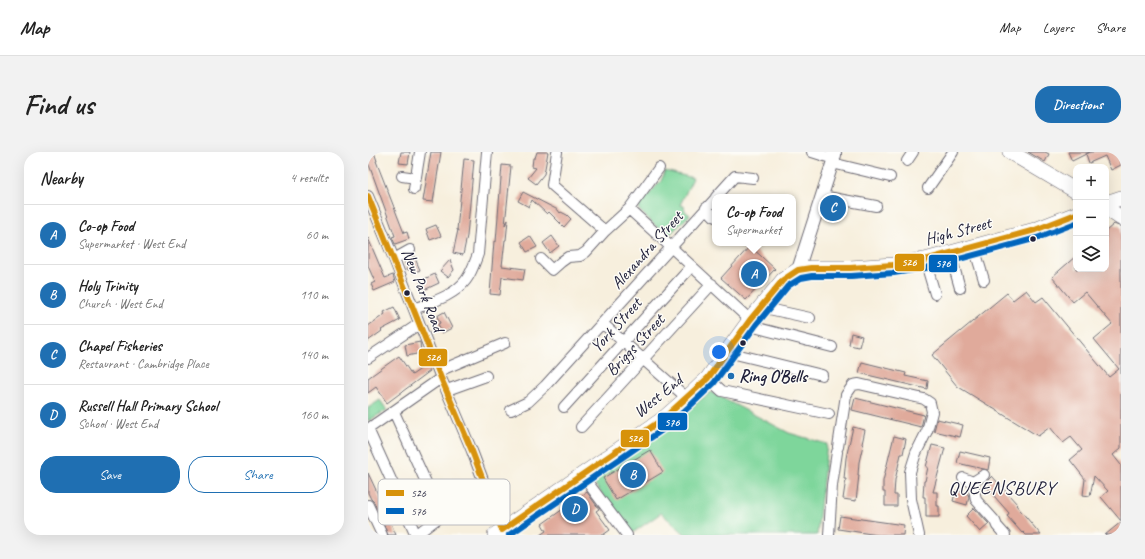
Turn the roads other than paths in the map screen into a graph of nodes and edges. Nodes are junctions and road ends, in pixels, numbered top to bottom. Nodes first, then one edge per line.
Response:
1 (420, 152) edge
2 (487, 152) edge
3 (557, 152) edge
4 (812, 152) edge
5 (953, 152) edge
6 (1010, 152) edge
7 (834, 158) edge
8 (659, 168) dead end
9 (402, 176) dead end
10 (890, 177) dead end
11 (416, 178) junction
12 (753, 178) dead end
13 (928, 188) dead end
14 (1073, 188) edge
15 (414, 189) dead end
16 (720, 194) edge
17 (368, 196) edge
18 (822, 196) junction
19 (1121, 198) edge
20 (712, 202) edge
21 (1109, 202) edge
22 (876, 206) dead end
23 (706, 208) junction
24 (629, 209) junction
25 (1109, 210) edge
26 (712, 214) edge
27 (1073, 215) edge
28 (1121, 218) edge
29 (605, 231) junction
30 (671, 247) junction
31 (974, 247) junction
32 (410, 250) dead end
33 (950, 253) junction
34 (394, 259) junction
35 (540, 259) dead end
36 (925, 260) junction
37 (692, 266) junction
38 (798, 270) junction
39 (984, 280) dead end
40 (712, 284) junction
41 (960, 288) dead end
42 (935, 294) dead end
43 (760, 307) junction
44 (414, 309) junction
45 (810, 318) dead end
46 (602, 323) junction
47 (748, 323) junction
48 (419, 324) junction
49 (623, 341) junction
50 (504, 343) dead end
51 (832, 347) dead end
52 (727, 352) junction
53 (368, 358) edge
54 (643, 359) junction
55 (440, 375) junction
56 (822, 375) dead end
57 (486, 376) dead end
58 (708, 378) junction
59 (447, 390) junction
60 (687, 398) junction
61 (564, 407) dead end
62 (512, 410) dead end
63 (394, 412) junction
64 (829, 414) dead end
65 (581, 427) dead end
66 (368, 429) edge
67 (984, 475) dead end
68 (582, 476) junction
69 (963, 478) dead end
70 (392, 479) edge
71 (425, 479) edge
72 (481, 479) edge
73 (974, 482) junction
74 (368, 505) edge
75 (510, 524) edge
76 (412, 525) edge
77 (429, 525) edge
78 (508, 525) edge
79 (498, 532) edge
80 (382, 535) edge
81 (416, 535) edge
82 (627, 535) edge
83 (829, 535) edge
84 (919, 535) edge
85 (1005, 535) edge

1 - 11 street
2 - 44 street
3 - 29 street
4 - 7 street
5 - 13 street
6 - 14 main road
7 - 10 street
7 - 18 street
8 - 24 street
9 - 11 street
11 - 15 street
12 - 16 street, Alexandra Street
17 - 34 street, New Park Road
18 - 22 street
18 - 38 street
19 - 21 main road
20 - 23 street, Alexandra Street
23 - 26 street
23 - 30 street, Alexandra Street
24 - 29 street
24 - 30 street
25 - 28 main road
27 - 31 main road, High Street
29 - 35 street
30 - 37 street
30 - 46 street, Alexandra Street
31 - 33 main road, High Street
31 - 39 street
32 - 34 street
33 - 36 main road, High Street
33 - 41 street
34 - 44 street, New Park Road
36 - 38 main road, High Street
36 - 42 street
37 - 40 street
37 - 49 street, York Street
38 - 43 main road, West End
40 - 47 street
40 - 54 street, Briggs Street
43 - 45 street
43 - 47 main road, West End
44 - 48 street, New Park Road
46 - 49 street
46 - 62 street, Alexandra Street
47 - 51 street
47 - 52 main road, West End
48 - 53 street
48 - 55 street, New Park Road
49 - 54 street
49 - 61 street, York Street
50 - 55 street
52 - 56 street
52 - 58 main road, West End
54 - 60 street
54 - 65 street, Briggs Street
55 - 59 street, New Park Road
55 - 63 street
57 - 59 street
58 - 60 main road, West End
58 - 64 street
59 - 72 street, New Park Road
60 - 68 main road, West End
63 - 66 street
63 - 71 street
66 - 70 street
67 - 73 street
68 - 75 main road, West End
68 - 82 street
69 - 73 street
73 - 85 street
74 - 80 street
76 - 81 street
77 - 81 street
78 - 79 main road, West End
83 - 84 street

